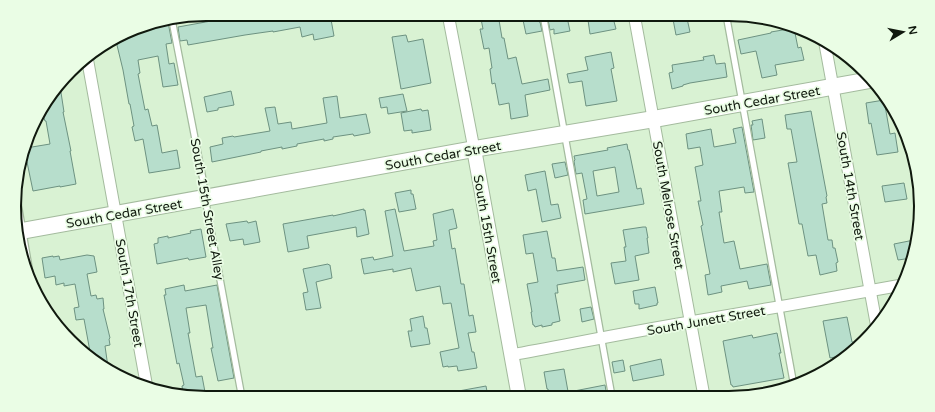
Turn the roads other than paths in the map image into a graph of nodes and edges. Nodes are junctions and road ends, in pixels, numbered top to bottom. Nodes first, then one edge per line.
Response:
1 (449, 21) edge
2 (544, 21) edge
3 (635, 21) edge
4 (727, 21) edge
5 (173, 25) edge
6 (826, 48) edge
7 (88, 63) edge
8 (865, 81) edge
9 (833, 87) junction
10 (742, 103) junction
11 (654, 119) junction
12 (564, 134) junction
13 (474, 149) junction
14 (205, 198) junction
15 (116, 214) junction
16 (23, 231) edge
17 (896, 286) edge
18 (870, 291) junction
19 (780, 307) junction
20 (875, 320) edge
21 (690, 322) junction
22 (601, 338) junction
23 (511, 355) junction
24 (793, 379) edge
25 (146, 381) edge
26 (241, 391) edge
27 (518, 391) edge
28 (611, 391) edge
29 (703, 391) edge

1 - 13 street, South 15th Street
2 - 12 lane
3 - 11 street, South Melrose Street
4 - 10 lane
5 - 14 lane, South 15th Street Alley
6 - 9 street, South 14th Street
7 - 15 street, South 17th Street
8 - 9 main road, South Cedar Street
9 - 10 main road, South Cedar Street
9 - 18 street, South 14th Street
10 - 11 main road, South Cedar Street
10 - 19 lane
11 - 12 main road, South Cedar Street
11 - 21 street, South Melrose Street
12 - 13 main road, South Cedar Street
12 - 22 lane
13 - 14 main road, South Cedar Street
13 - 23 street, South 15th Street
14 - 15 main road, South Cedar Street
14 - 26 lane, South 15th Street Alley
15 - 16 main road, South Cedar Street
15 - 25 street, South 17th Street
17 - 18 street, South Junett Street
18 - 19 street, South Junett Street
18 - 20 street, South 14th Street
19 - 21 street, South Junett Street
19 - 24 lane
21 - 22 street, South Junett Street
21 - 29 street, South Melrose Street
22 - 23 street, South Junett Street
22 - 28 lane
23 - 27 street, South 15th Street

